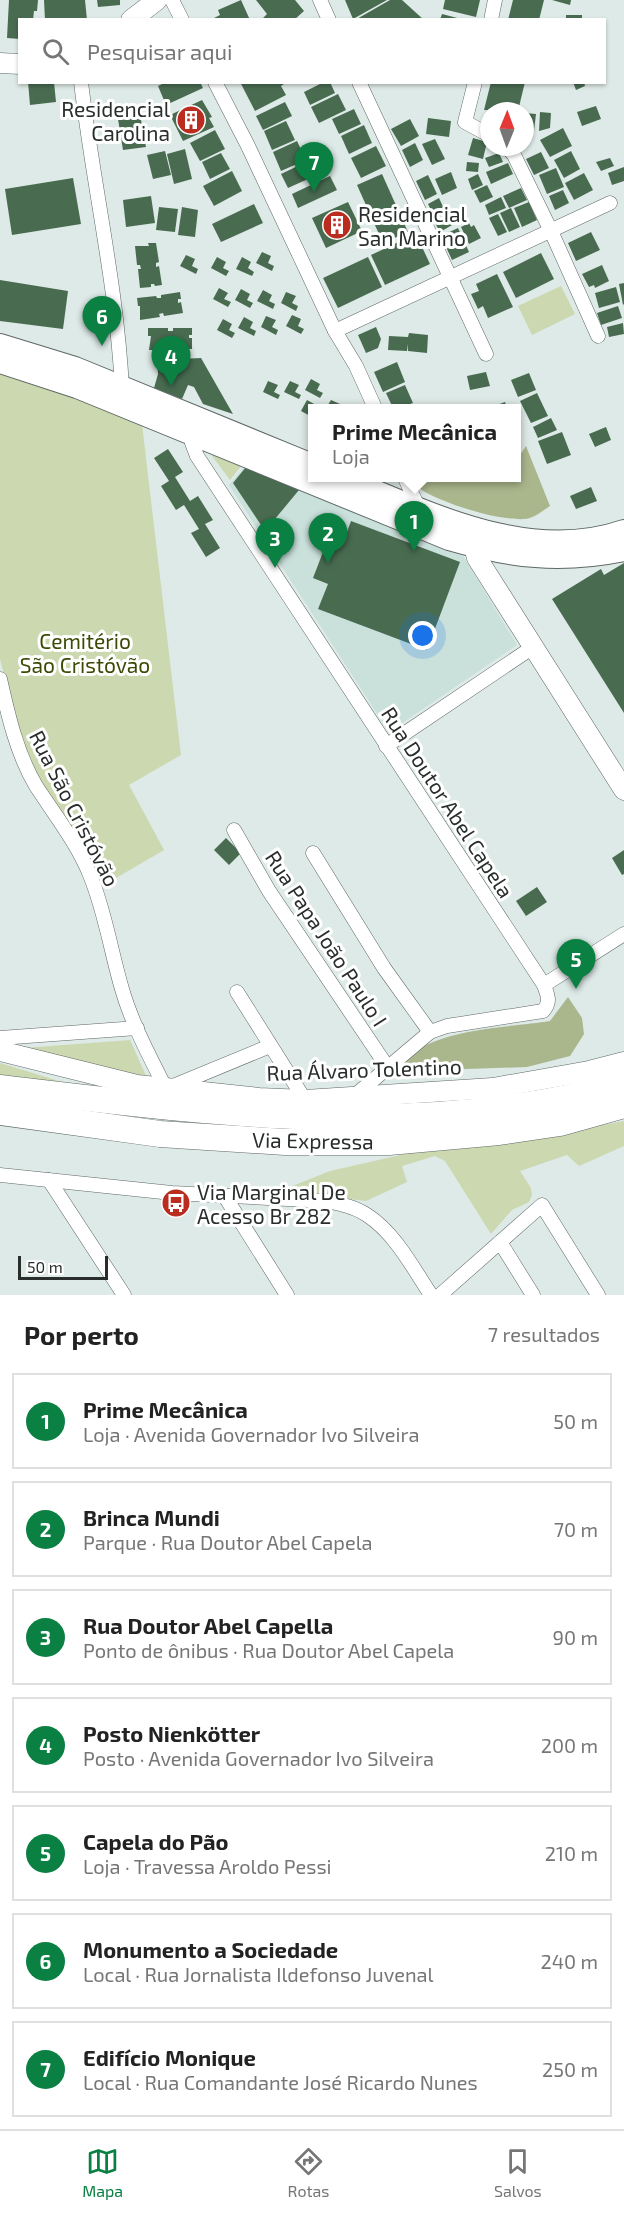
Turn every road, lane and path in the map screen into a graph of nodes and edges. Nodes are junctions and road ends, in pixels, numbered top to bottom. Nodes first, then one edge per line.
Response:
1 (157, 0) edge
2 (172, 0) edge
3 (320, 0) edge
4 (495, 0) edge
5 (134, 18) edge
6 (181, 18) edge
7 (328, 18) edge
8 (490, 18) edge
9 (0, 63) edge
10 (18, 64) edge
11 (81, 84) edge
12 (216, 84) edge
13 (360, 84) edge
14 (474, 84) edge
15 (480, 130) edge
16 (513, 156) edge
17 (609, 204) dead end
18 (551, 231) junction
19 (450, 277) junction
20 (335, 331) junction
21 (598, 336) dead end
22 (0, 345) edge
23 (486, 354) dead end
24 (0, 362) edge
25 (122, 389) junction
26 (373, 404) edge
27 (196, 426) junction
28 (308, 464) edge
29 (308, 477) edge
30 (319, 482) edge
31 (355, 482) edge
32 (407, 482) edge
33 (419, 509) junction
34 (624, 531) edge
35 (474, 546) junction
36 (624, 550) edge
37 (532, 647) junction
38 (0, 679) edge
39 (386, 746) junction
40 (624, 790) edge
41 (234, 830) dead end
42 (313, 853) dead end
43 (624, 934) edge
44 (544, 985) junction
45 (237, 992) dead end
46 (137, 1028) junction
47 (430, 1032) junction
48 (0, 1038) edge
49 (270, 1046) junction
50 (0, 1051) edge
51 (624, 1062) edge
52 (388, 1068) junction
53 (624, 1084) edge
54 (0, 1088) edge
55 (166, 1089) junction
56 (353, 1097) junction
57 (304, 1100) junction
58 (624, 1105) edge
59 (5, 1114) edge
60 (0, 1175) edge
61 (50, 1180) junction
62 (224, 1195) junction
63 (500, 1242) junction
64 (124, 1295) edge
65 (287, 1295) edge
66 (431, 1295) edge
67 (440, 1295) edge
68 (533, 1295) edge
69 (598, 1295) edge

1 - 5 main road
2 - 6 street
3 - 7 street
4 - 8 street
9 - 10 main road
11 - 25 street
12 - 20 street
13 - 19 street
14 - 15 street
16 - 18 street
17 - 18 street
18 - 19 street
18 - 21 street
19 - 20 street
19 - 23 street
20 - 26 street
22 - 25 main road
24 - 27 main road
25 - 27 main road
27 - 28 main road
27 - 29 main road
27 - 39 street, Rua Doutor Abel Capela
30 - 35 main road
31 - 33 main road
32 - 33 street
33 - 34 main road
35 - 36 main road
35 - 37 main road
37 - 39 street
37 - 40 main road
38 - 46 street, Rua São Cristóvão
39 - 44 street, Rua Doutor Abel Capela
41 - 52 street, Rua Papa João Paulo I
42 - 47 street
43 - 44 street
44 - 47 street
45 - 49 street
46 - 48 street
46 - 55 street, Rua São Cristóvão
47 - 52 street
49 - 55 street
49 - 57 street
50 - 55 main road, Rua Álvaro Tolentino
51 - 56 main road, Rua Álvaro Tolentino
52 - 56 street
53 - 54 highway, Via Expressa
55 - 57 main road, Rua Álvaro Tolentino
56 - 57 main road, Rua Álvaro Tolentino
58 - 59 highway, Via Expressa
60 - 61 street
61 - 62 street
61 - 64 street
62 - 65 street
62 - 66 street
63 - 67 street
63 - 68 street
63 - 69 street

